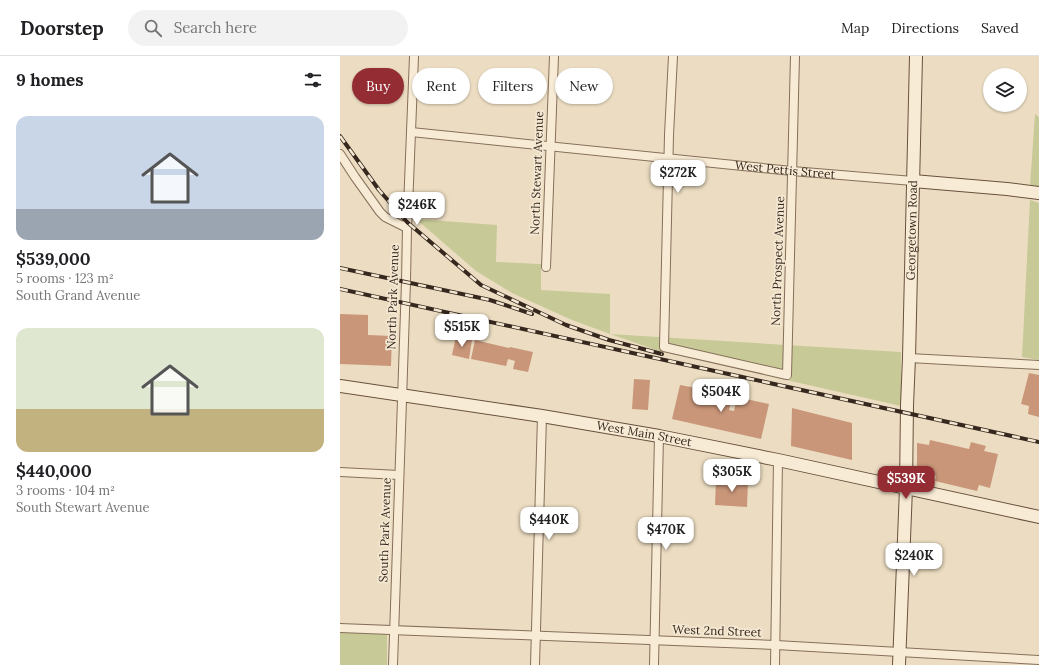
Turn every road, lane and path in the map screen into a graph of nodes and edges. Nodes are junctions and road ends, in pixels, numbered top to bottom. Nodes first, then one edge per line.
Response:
1 (414, 56) edge
2 (554, 56) edge
3 (672, 56) edge
4 (795, 56) edge
5 (916, 56) edge
6 (411, 132) junction
7 (550, 147) junction
8 (340, 154) edge
9 (669, 159) junction
10 (792, 171) junction
11 (913, 182) junction
12 (1039, 193) edge
13 (407, 228) junction
14 (546, 267) dead end
15 (909, 358) junction
16 (1039, 365) edge
17 (340, 386) edge
18 (402, 396) junction
19 (542, 416) junction
20 (659, 436) junction
21 (778, 460) junction
22 (340, 472) edge
23 (399, 475) junction
24 (906, 488) junction
25 (1039, 517) edge
26 (340, 628) edge
27 (394, 631) junction
28 (536, 636) junction
29 (654, 640) junction
30 (776, 645) junction
31 (899, 659) edge
32 (1039, 660) edge
33 (392, 665) edge
34 (535, 665) edge
35 (654, 665) edge
36 (775, 665) edge

1 - 6 street, North Park Avenue
2 - 7 street, North Stewart Avenue
3 - 9 street
4 - 10 street, North Prospect Avenue
5 - 11 street, Georgetown Road
6 - 7 street, West Pettis Street
6 - 13 street, North Park Avenue
7 - 9 street, West Pettis Street
7 - 14 street, North Stewart Avenue
8 - 13 street
9 - 10 street, West Pettis Street
9 - 10 street, North Prospect Avenue
10 - 11 street, West Pettis Street
11 - 12 street, West Pettis Street
11 - 15 street, Georgetown Road
13 - 18 street, North Park Avenue
15 - 16 street
15 - 24 street, Georgetown Road
17 - 18 street, West Main Street
18 - 19 street, West Main Street
18 - 23 street, South Park Avenue
19 - 20 street, West Main Street
19 - 28 street
20 - 21 street, West Main Street
20 - 29 street
21 - 24 street, West Main Street
21 - 30 street
22 - 23 street
23 - 27 street, South Park Avenue
24 - 25 street, West Main Street
24 - 31 street, Georgetown Road
26 - 27 street, West 2nd Street
27 - 28 street, West 2nd Street
27 - 33 street, South Park Avenue
28 - 29 street, West 2nd Street
28 - 34 street
29 - 30 street, West 2nd Street
29 - 35 street
30 - 31 street, West 2nd Street
30 - 36 street
31 - 32 street, West 2nd Street

